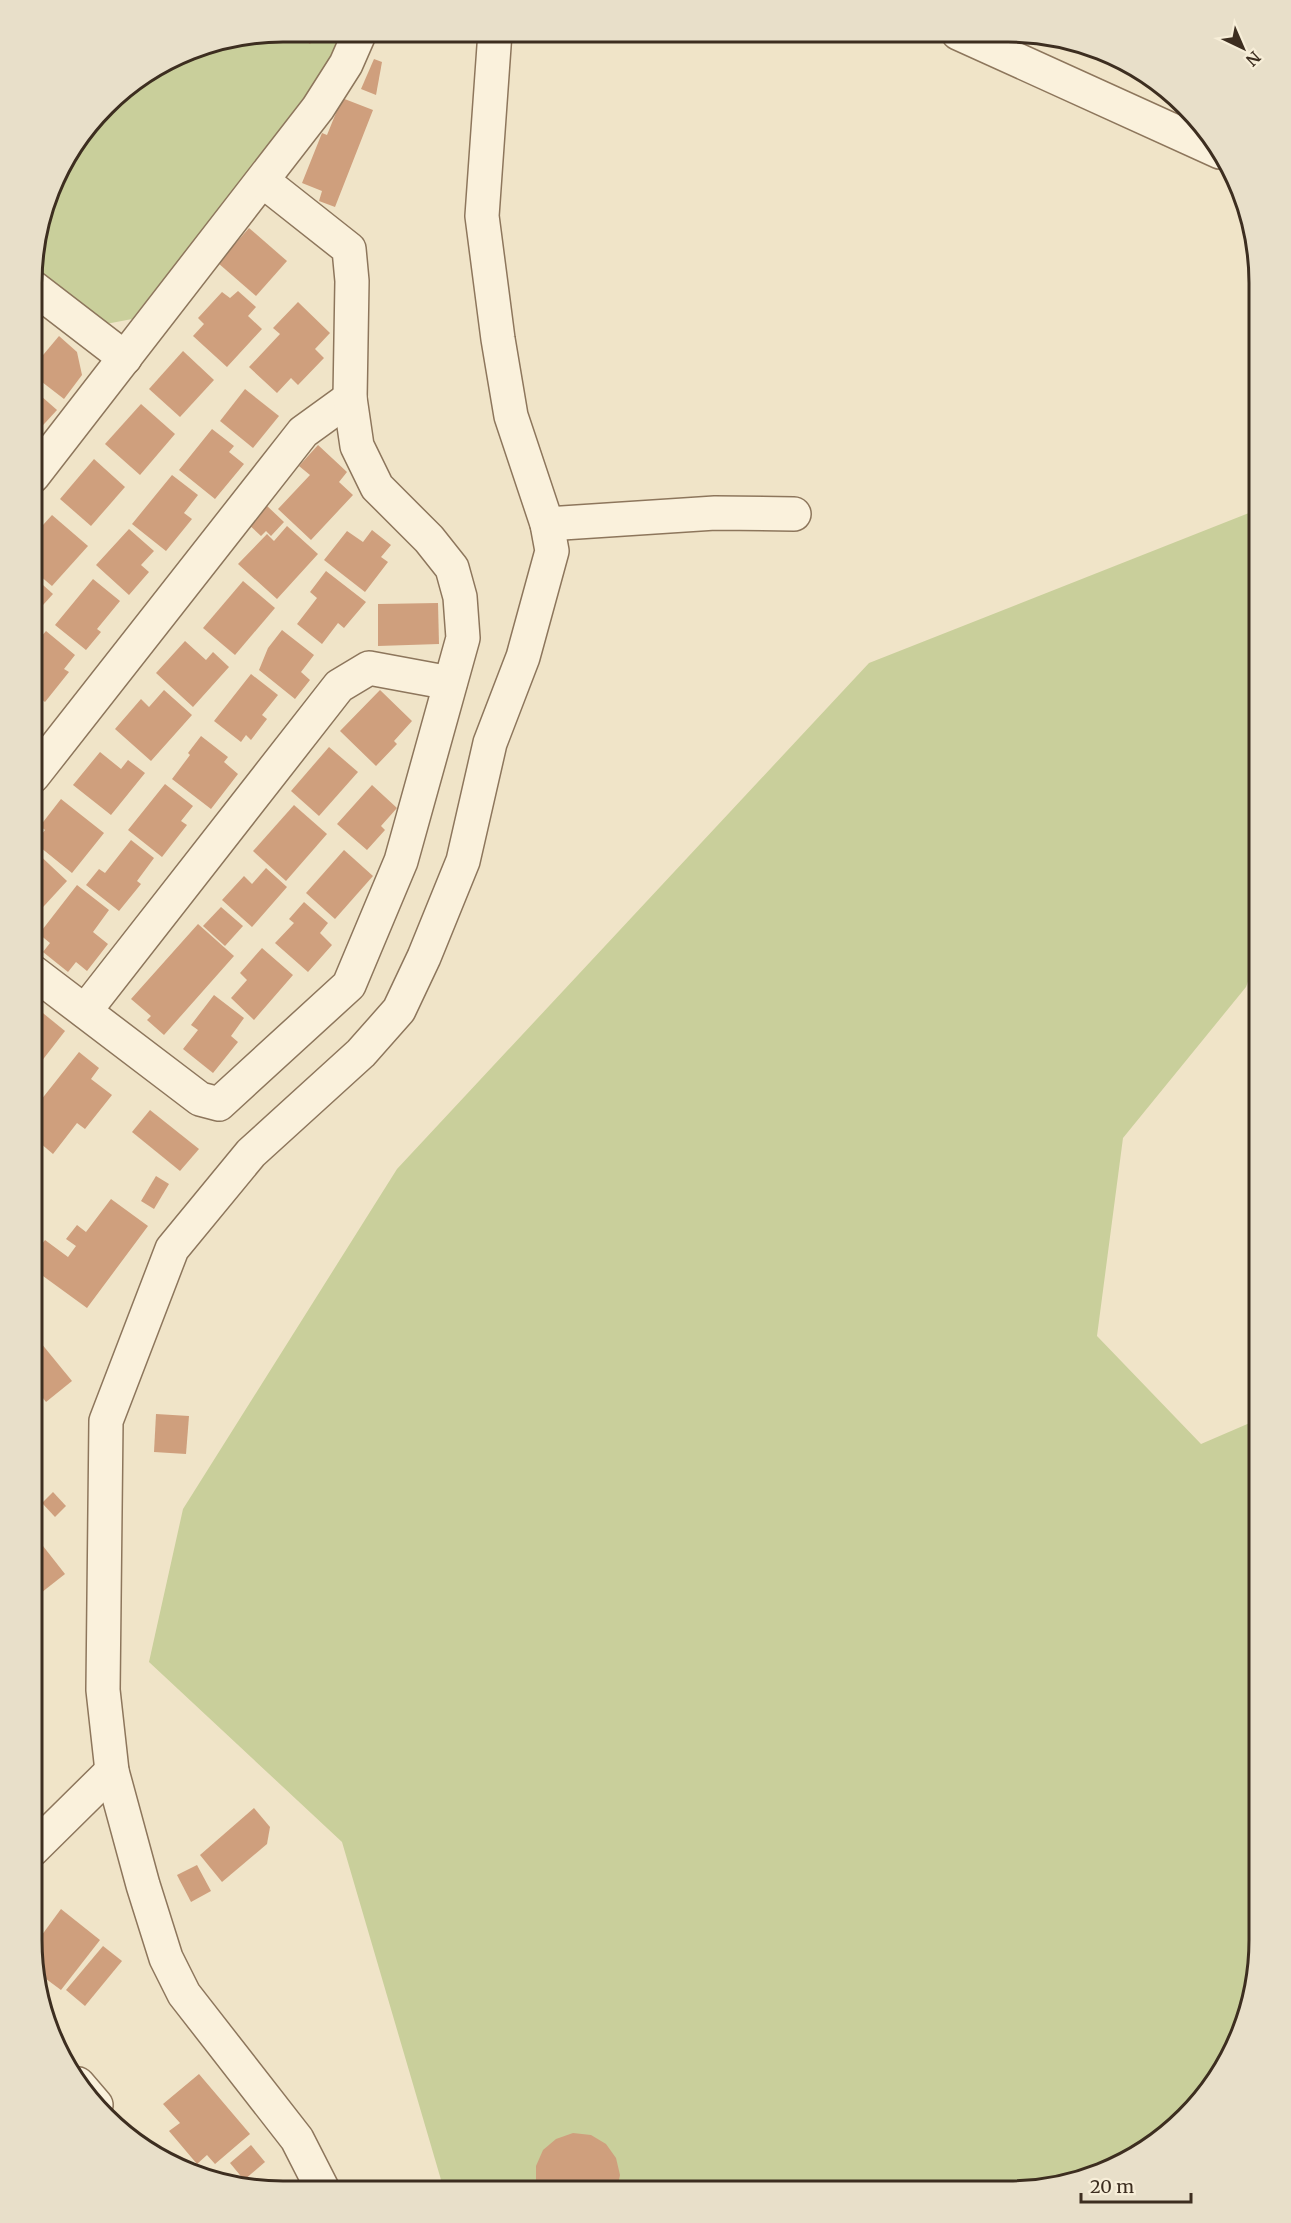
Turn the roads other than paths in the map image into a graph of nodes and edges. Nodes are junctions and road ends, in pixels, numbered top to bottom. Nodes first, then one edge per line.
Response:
1 (356, 42) edge
2 (494, 42) edge
3 (977, 42) edge
4 (1206, 145) edge
5 (262, 181) junction
6 (42, 294) edge
7 (125, 358) junction
8 (350, 399) junction
9 (42, 464) edge
10 (794, 514) dead end
11 (547, 524) junction
12 (450, 683) junction
13 (42, 765) edge
14 (42, 979) edge
15 (85, 1011) junction
16 (112, 1772) junction
17 (42, 1840) edge
18 (318, 2181) edge

1 - 5 street
2 - 11 street
3 - 4 street
5 - 7 street
5 - 8 street
6 - 7 street
7 - 9 street
8 - 12 street
8 - 13 street
10 - 11 street
11 - 16 street
12 - 15 street
12 - 15 street
14 - 15 street
16 - 17 street
16 - 18 street

